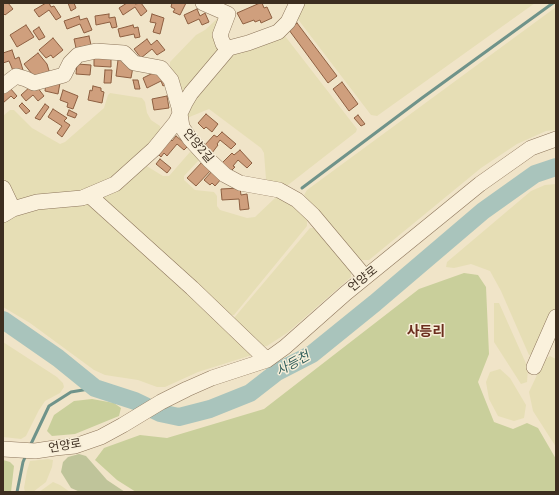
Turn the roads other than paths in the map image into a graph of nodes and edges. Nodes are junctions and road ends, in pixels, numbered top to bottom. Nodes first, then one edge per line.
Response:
1 (203, 3) edge
2 (296, 3) edge
3 (229, 48) junction
4 (3, 86) edge
5 (180, 112) junction
6 (556, 139) edge
7 (3, 188) edge
8 (89, 195) junction
9 (8, 212) edge
10 (365, 277) junction
11 (556, 317) edge
12 (267, 360) junction
13 (534, 367) dead end
14 (3, 449) edge

1 - 3 street
2 - 3 street
3 - 5 street
4 - 5 street, 언양2길
5 - 8 street
5 - 10 street, 언양2길
6 - 10 street, 언양로
7 - 9 street
8 - 9 street
8 - 12 street
10 - 12 street, 언양로
11 - 13 street
12 - 14 street, 언양로

